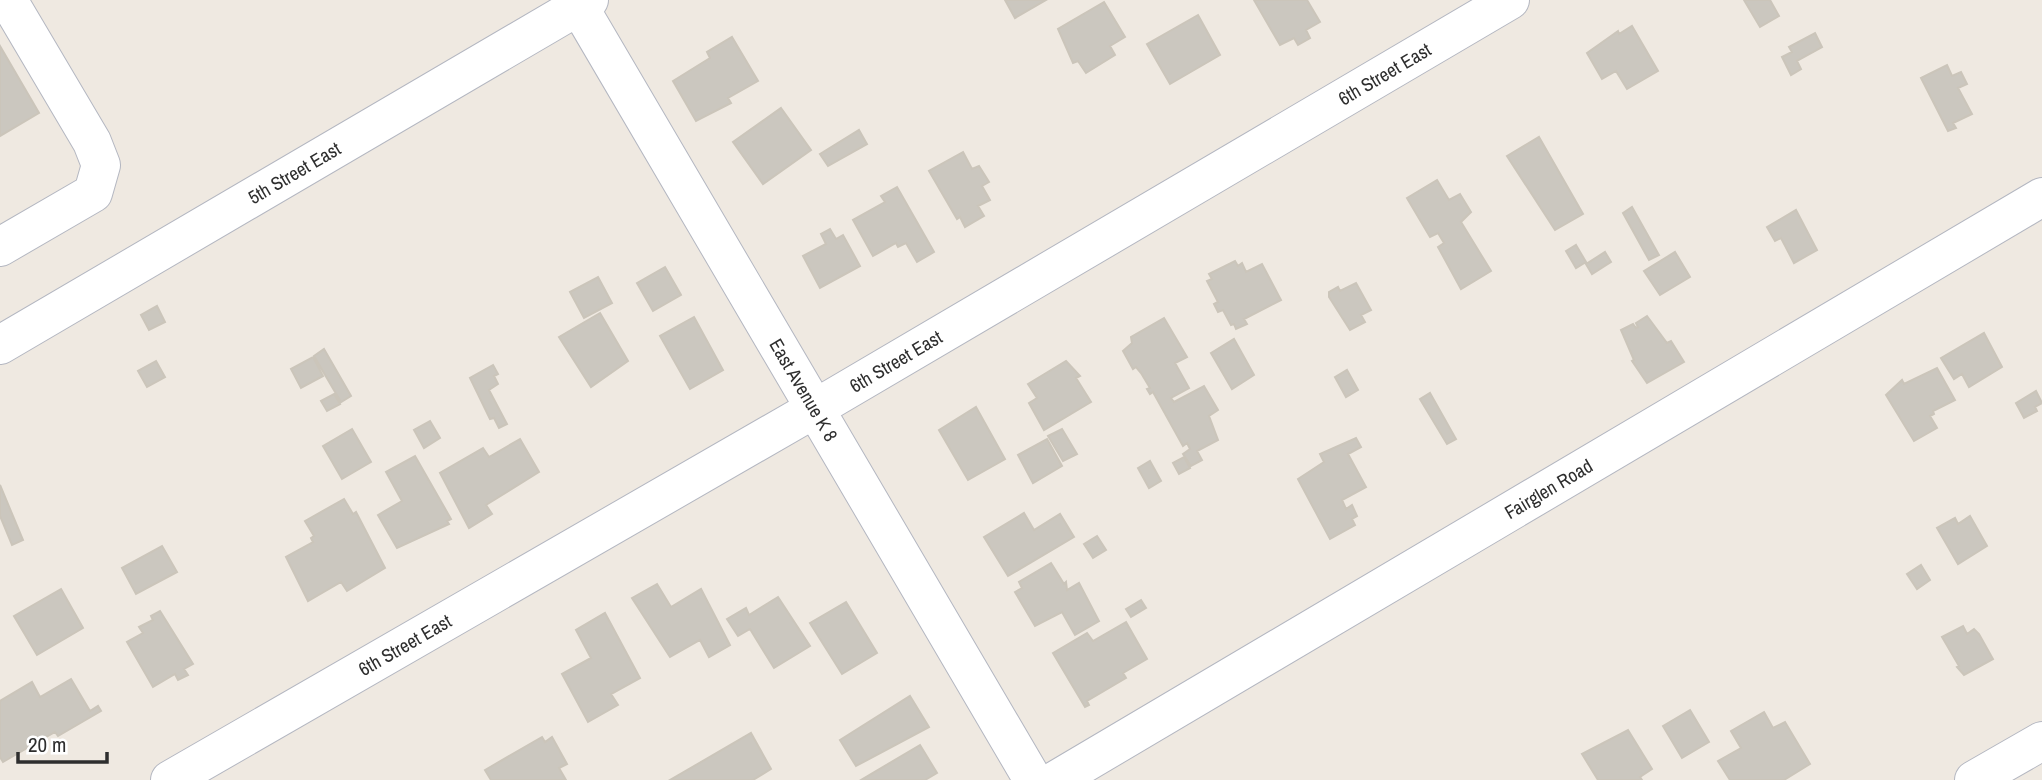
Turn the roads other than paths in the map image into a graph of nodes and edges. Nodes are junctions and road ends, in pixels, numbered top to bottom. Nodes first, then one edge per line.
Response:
1 (8, 0) edge
2 (1510, 0) edge
3 (581, 2) edge
4 (2042, 197) edge
5 (0, 247) edge
6 (0, 345) edge
7 (816, 408) junction
8 (2042, 741) edge
9 (170, 780) edge
10 (1033, 780) edge
11 (1056, 780) edge
12 (1975, 780) edge

1 - 5 street
2 - 7 street, 6th Street East
3 - 6 street, 5th Street East
3 - 7 street, East Avenue K 8
4 - 11 street, Fairglen Road
7 - 9 street, 6th Street East
7 - 10 street, East Avenue K 8
8 - 12 street

